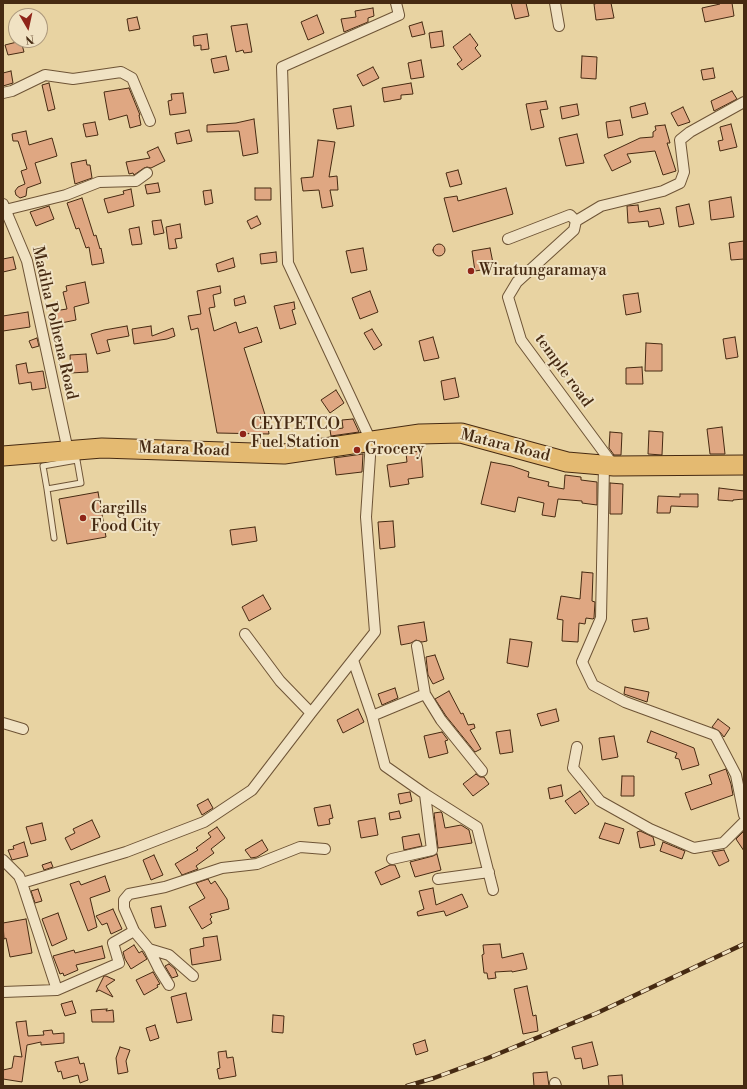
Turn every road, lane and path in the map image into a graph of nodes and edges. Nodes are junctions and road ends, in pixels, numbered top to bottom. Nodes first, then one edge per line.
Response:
1 (396, 3) edge
2 (555, 3) edge
3 (559, 26) dead end
4 (3, 93) edge
5 (744, 102) edge
6 (150, 121) dead end
7 (147, 173) dead end
8 (4, 207) edge
9 (576, 221) junction
10 (508, 239) dead end
11 (371, 441) junction
12 (73, 454) junction
13 (3, 456) edge
14 (609, 465) junction
15 (744, 465) edge
16 (47, 489) junction
17 (54, 538) dead end
18 (245, 634) dead end
19 (417, 646) dead end
20 (353, 660) junction
21 (425, 694) junction
22 (311, 713) junction
23 (372, 716) junction
24 (3, 723) edge
25 (23, 729) dead end
26 (577, 747) dead end
27 (482, 771) dead end
28 (425, 794) junction
29 (744, 815) edge
30 (744, 822) edge
31 (325, 849) dead end
32 (392, 859) dead end
33 (3, 860) edge
34 (489, 872) junction
35 (438, 879) dead end
36 (22, 883) junction
37 (492, 890) dead end
38 (134, 931) junction
39 (149, 949) junction
40 (192, 976) dead end
41 (169, 985) dead end
42 (57, 990) junction
43 (3, 992) edge

1 - 11 street
2 - 3 street
4 - 6 street
5 - 9 street
7 - 8 street
8 - 12 street, Madiha Polhena Road
9 - 10 street
9 - 14 street, temple road
11 - 12 highway, Matara Road
11 - 14 highway, Matara Road
11 - 20 street
12 - 13 highway, Matara Road
12 - 16 lane
12 - 16 lane
14 - 15 highway, Matara Road
14 - 29 street
16 - 17 lane
18 - 22 street
19 - 21 street
20 - 22 street
20 - 23 street
21 - 23 street
21 - 27 street
22 - 36 street
23 - 28 street
24 - 25 street
26 - 30 street
28 - 32 street
28 - 34 street
31 - 38 street
33 - 36 street
34 - 35 street
34 - 37 street
36 - 42 street
38 - 39 street
38 - 42 street
39 - 40 street
39 - 41 street
42 - 43 street

